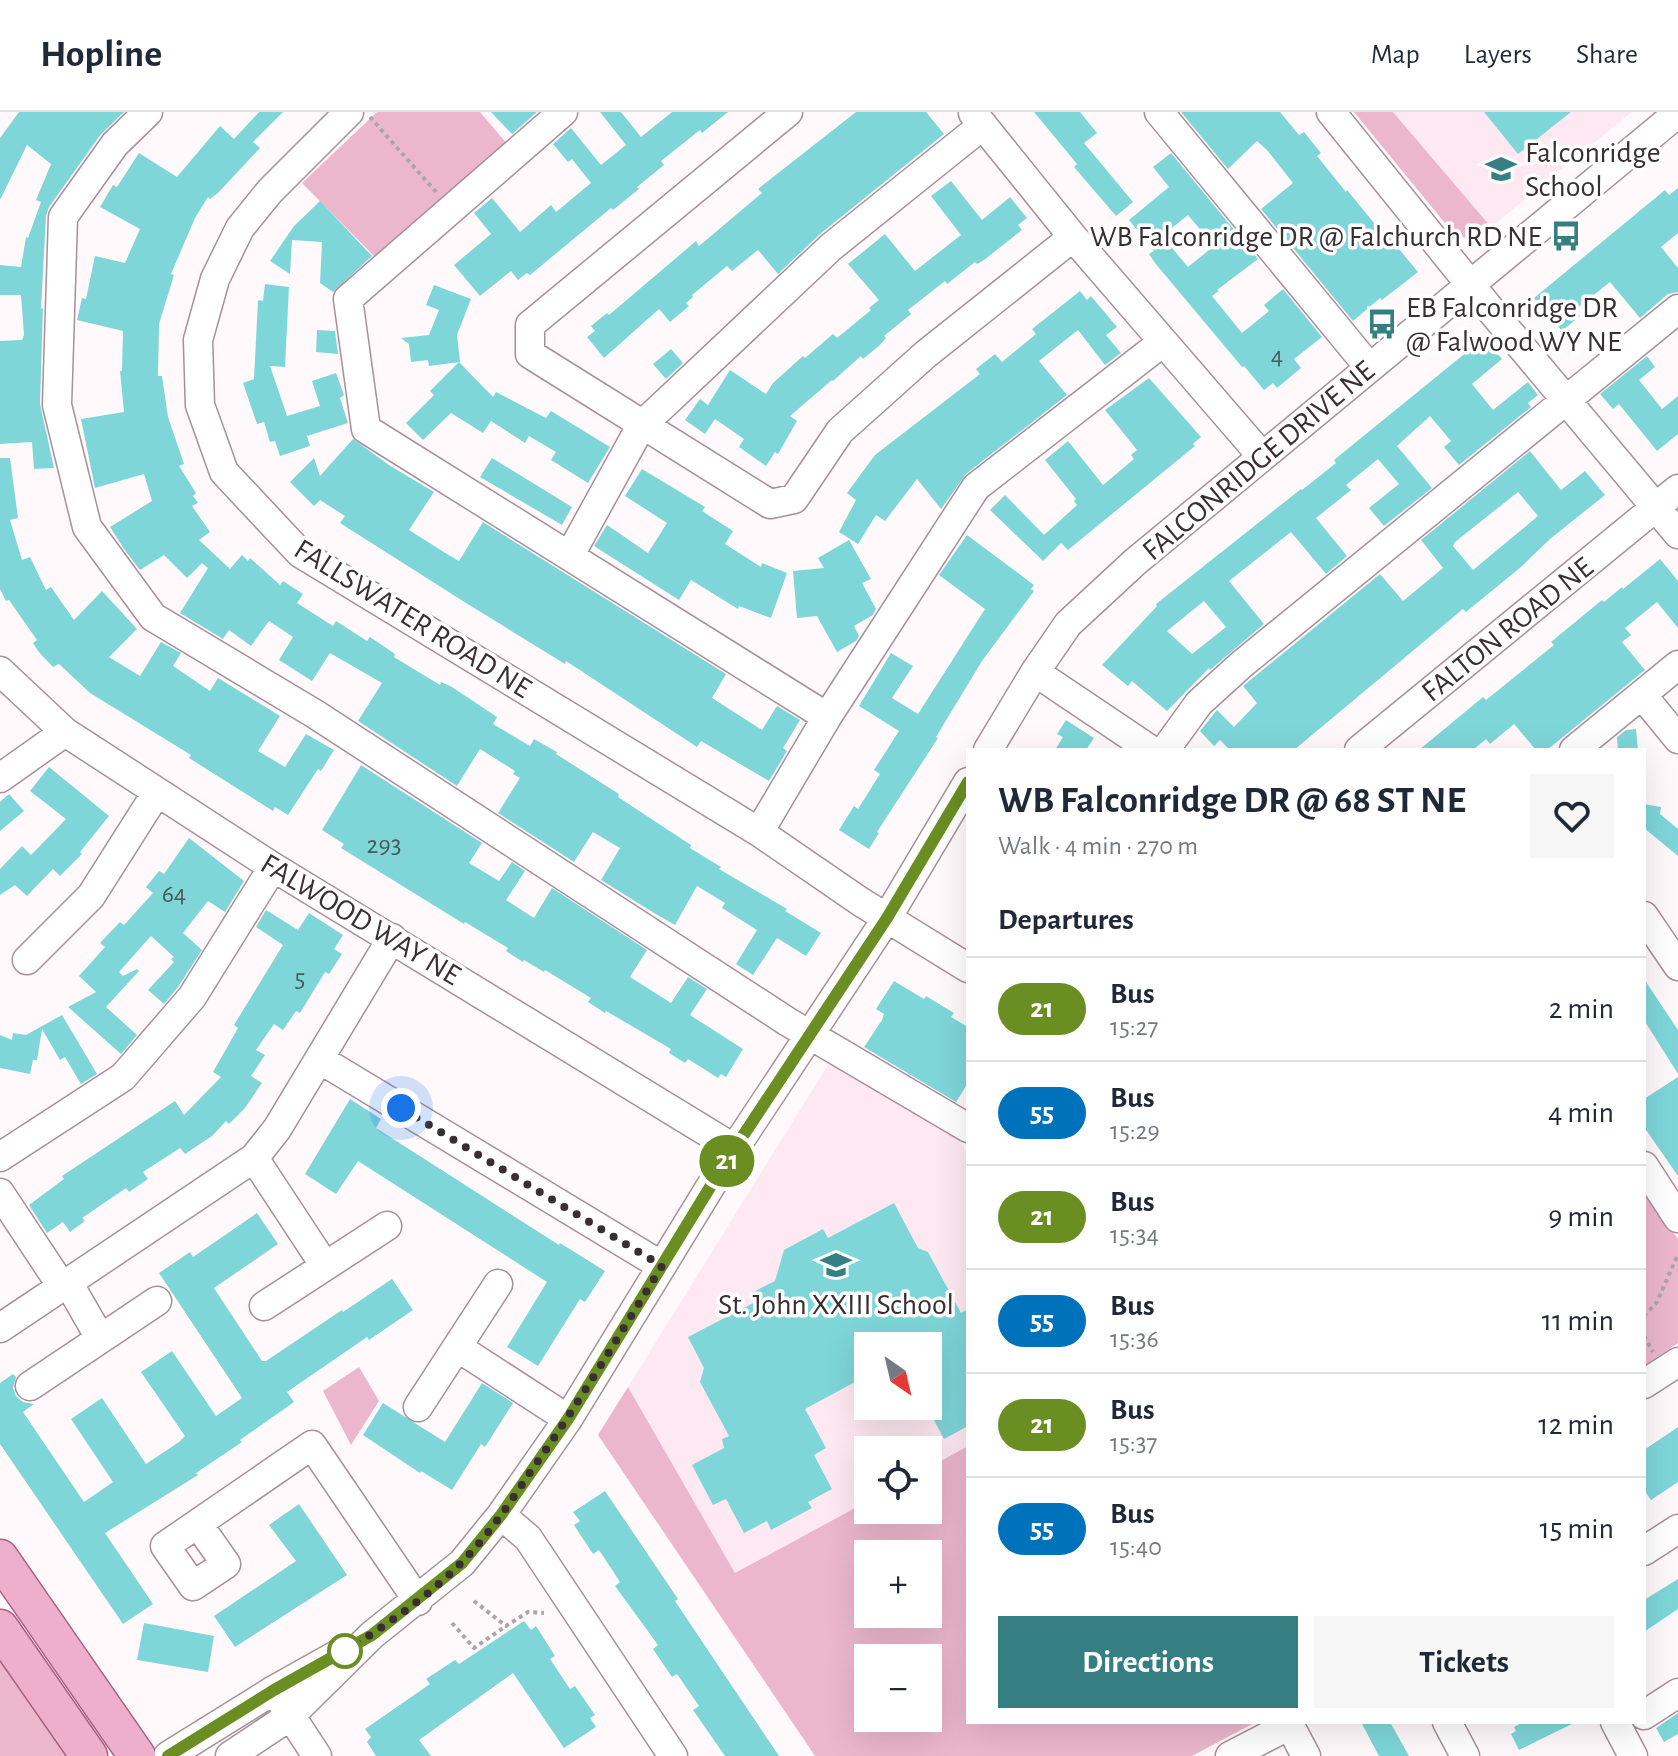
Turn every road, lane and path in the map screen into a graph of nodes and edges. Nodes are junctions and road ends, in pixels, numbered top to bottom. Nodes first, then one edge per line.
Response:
1 (148, 112) edge
2 (349, 112) edge
3 (366, 112) edge
4 (563, 112) edge
5 (788, 112) edge
6 (1159, 112) edge
7 (1331, 112) edge
8 (1678, 113) edge
9 (978, 119) edge
10 (451, 209) junction
11 (1073, 237) junction
12 (1471, 286) junction
13 (1678, 309) edge
14 (1163, 342) junction
15 (1369, 367) junction
16 (1568, 400) junction
17 (641, 426) junction
18 (1261, 455) junction
19 (1678, 489) edge
20 (1656, 508) junction
21 (1678, 534) edge
22 (570, 555) junction
23 (1678, 665) edge
24 (0, 671) edge
25 (1035, 672) junction
26 (1643, 696) junction
27 (827, 717) junction
28 (65, 732) junction
29 (1678, 739) edge
30 (989, 748) edge
31 (1148, 748) edge
32 (1166, 748) edge
33 (1361, 748) edge
34 (1577, 748) edge
35 (0, 778) edge
36 (966, 785) edge
37 (157, 792) junction
38 (759, 832) junction
39 (273, 867) junction
40 (887, 918) junction
41 (1646, 919) edge
42 (392, 938) junction
43 (27, 960) dead end
44 (1678, 966) edge
45 (966, 967) edge
46 (809, 1035) junction
47 (321, 1060) junction
48 (966, 1127) edge
49 (735, 1149) junction
50 (0, 1157) edge
51 (254, 1158) junction
52 (1646, 1169) edge
53 (0, 1193) edge
54 (1678, 1218) edge
55 (387, 1226) dead end
56 (1678, 1254) edge
57 (325, 1266) junction
58 (662, 1266) junction
59 (498, 1284) dead end
60 (66, 1286) junction
61 (157, 1301) dead end
62 (264, 1306) dead end
63 (1646, 1314) edge
64 (0, 1328) edge
65 (100, 1338) junction
66 (457, 1347) junction
67 (1678, 1362) edge
68 (1646, 1383) edge
69 (30, 1386) dead end
70 (418, 1407) dead end
71 (568, 1419) junction
72 (501, 1515) junction
73 (198, 1524) dead end
74 (1678, 1529) edge
75 (1646, 1550) edge
76 (0, 1558) edge
77 (418, 1601) junction
78 (474, 1601) dead end
79 (544, 1613) dead end
80 (452, 1623) dead end
81 (506, 1626) junction
82 (0, 1628) edge
83 (372, 1635) junction
84 (274, 1690) junction
85 (1678, 1693) edge
86 (1646, 1714) edge
87 (290, 1716) junction
88 (1287, 1724) edge
89 (1290, 1724) edge
90 (1448, 1724) edge
91 (89, 1756) edge
92 (137, 1756) edge
93 (168, 1756) edge
94 (230, 1756) edge
95 (317, 1756) edge
96 (673, 1756) edge
97 (1230, 1756) edge
98 (1306, 1756) edge
99 (1465, 1756) edge

1 - 46 street
2 - 38 street, FALLSWATER ROAD NE
3 - 10 path
4 - 10 street
5 - 17 street
6 - 15 street
7 - 12 street
8 - 12 street, FALCONRIDGE DRIVE NE
9 - 11 street
9 - 17 street
10 - 22 street
11 - 14 street
11 - 17 street
12 - 15 street, FALCONRIDGE DRIVE NE
12 - 16 street
13 - 16 street
14 - 18 street
14 - 27 street
15 - 18 street, FALCONRIDGE DRIVE NE
16 - 20 street
16 - 32 street
17 - 22 street
18 - 25 street, FALCONRIDGE DRIVE NE
19 - 20 street, FALTON ROAD NE
20 - 21 street
20 - 33 street, FALTON ROAD NE
22 - 27 street
23 - 26 street
24 - 28 street, FALWOOD WAY NE
25 - 30 street, FALCONRIDGE DRIVE NE
25 - 31 street
26 - 29 street
26 - 34 street
27 - 38 street
28 - 35 street
28 - 37 street, FALWOOD WAY NE
36 - 40 street
37 - 39 street, FALWOOD WAY NE
37 - 43 street
38 - 40 street, FALLSWATER ROAD NE
39 - 42 street, FALWOOD WAY NE
39 - 50 street
40 - 45 street, FALLSWATER ROAD NE
40 - 46 street
41 - 44 street
42 - 47 street
42 - 49 street, FALWOOD WAY NE
46 - 48 street
46 - 49 street
47 - 51 street
47 - 58 street
49 - 58 street
51 - 57 street
51 - 60 street
52 - 54 street
53 - 60 street
55 - 57 street
56 - 63 path
57 - 62 street
58 - 71 street
59 - 66 street
60 - 64 street
60 - 65 street
61 - 65 street
65 - 69 street
66 - 70 street
66 - 71 street
67 - 68 street
71 - 72 street
72 - 77 street
72 - 96 street
73 - 77 street
74 - 75 street
76 - 92 main road
77 - 83 street
78 - 81 path
79 - 81 path
80 - 81 path
82 - 91 main road
83 - 84 street
83 - 87 street
84 - 87 street
84 - 93 street
85 - 86 street
87 - 94 street
87 - 95 street
88 - 97 street
89 - 98 street
90 - 99 street

